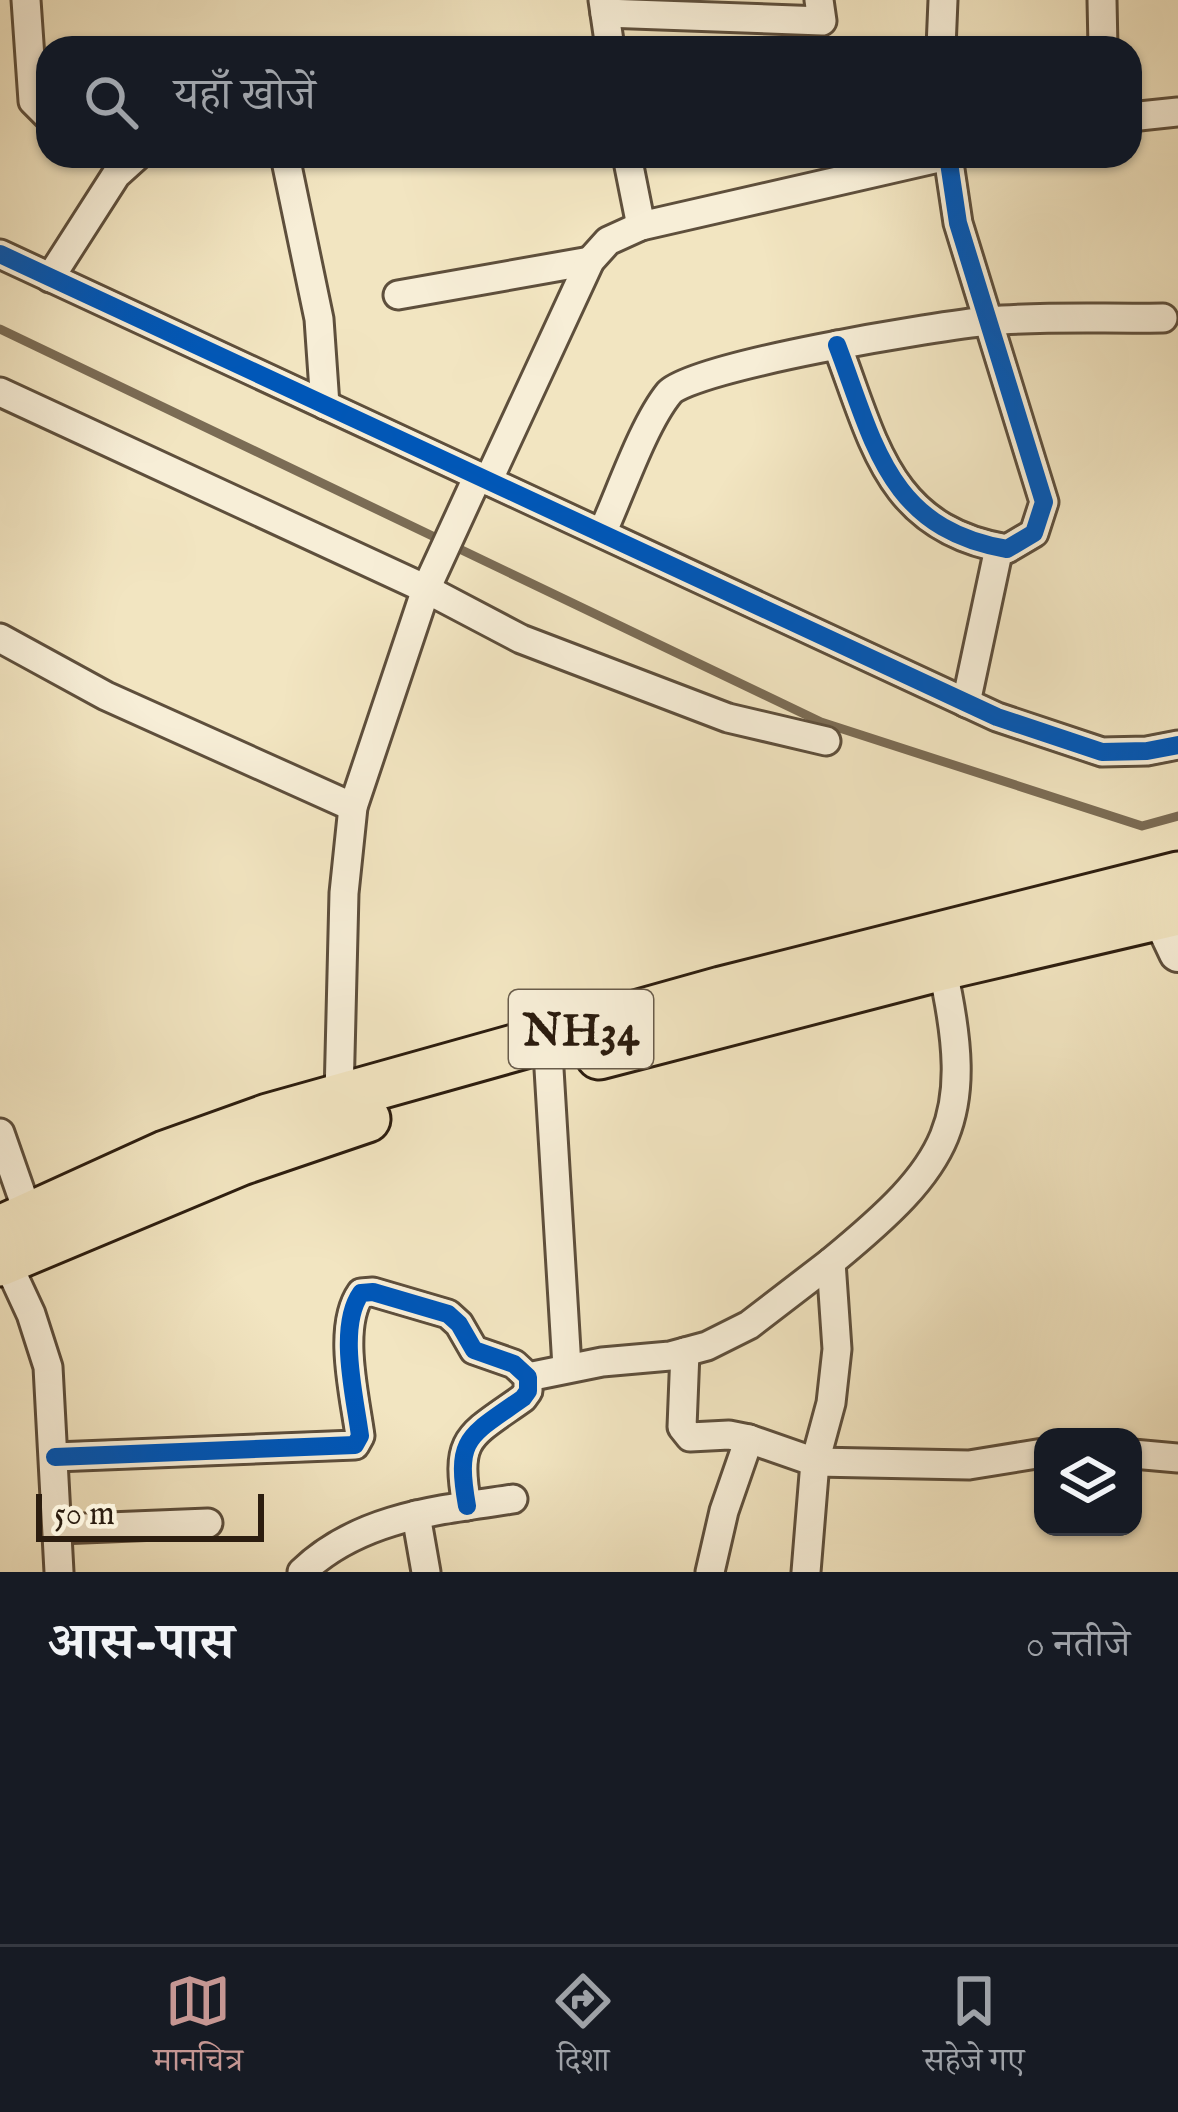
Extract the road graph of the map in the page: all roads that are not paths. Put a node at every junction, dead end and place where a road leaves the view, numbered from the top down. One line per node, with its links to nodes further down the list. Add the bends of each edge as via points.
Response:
1 (26, 0): 9 (street)
2 (819, 0): 5 (street, via 822,21)
3 (944, 0): 7 (street)
4 (1102, 0): 8 (street)
5 (604, 6): 6 (street)
6 (608, 36)
7 (942, 36)
8 (1102, 36)
9 (36, 104)
10 (1178, 112): 11 (street)
11 (1142, 116)
12 (124, 168): 20 (street)
13 (288, 168): 26 (street, via 319,319)
14 (629, 168): 17 (street)
15 (895, 168): 17 (street)
16 (949, 168): 23 (street)
17 (641, 226): 19 (street, via 608,241)
18 (0, 254): 20 (street)
19 (590, 261): 21 (street); 27 (street)
20 (50, 278): 26 (street)
21 (398, 295)
22 (1163, 318): 23 (street)
23 (988, 321): 24 (street); 29 (street, via 1044,502 1034,533)
24 (837, 345): 28 (street, via 694,377 671,390); 29 (street, via 896,488 916,510)
25 (0, 392): 30 (street)
26 (325, 405): 27 (street)
27 (480, 482): 28 (street); 30 (street)
28 (602, 533): 32 (street)
29 (999, 548): 32 (street)
30 (428, 584): 33 (street, via 521,639 728,718); 35 (street)
31 (0, 638): 35 (street, via 106,696)
32 (966, 703): 34 (street, via 1102,752)
33 (826, 741)
34 (1178, 745)
35 (353, 807): 39 (street, via 344,893)
36 (1168, 908): 37 (highway, NH34); 39 (highway, NH34, via 722,990)
37 (942, 967): 38 (highway, NH34); 42 (street, via 956,1069 942,1145 894,1209)
38 (549, 1070): 39 (highway, NH34); 44 (street)
39 (343, 1110): 41 (highway, NH34, via 241,1162)
40 (0, 1133): 41 (street)
41 (9, 1242): 49 (street, via 48,1367)
42 (831, 1262): 43 (street, via 749,1324); 51 (street, via 837,1349)
43 (686, 1352): 44 (street); 46 (street, via 682,1432)
44 (567, 1367): 45 (street)
45 (528, 1377): 49 (street, via 473,1349 448,1314 366,1292 354,1304 349,1356 355,1445); 53 (street, via 524,1398 464,1445)
46 (749, 1439): 51 (street); 60 (street)
47 (1034, 1454): 51 (street, via 969,1465)
48 (1142, 1455): 50 (street)
49 (55, 1457): 56 (street)
50 (1178, 1458)
51 (815, 1462): 61 (street)
52 (514, 1499): 53 (street)
53 (467, 1506): 54 (street)
54 (416, 1515): 58 (street, via 350,1537); 59 (street)
55 (208, 1522): 56 (street)
56 (59, 1529): 57 (street)
57 (59, 1572)
58 (302, 1572)
59 (425, 1572)
60 (710, 1572)
61 (806, 1572)

